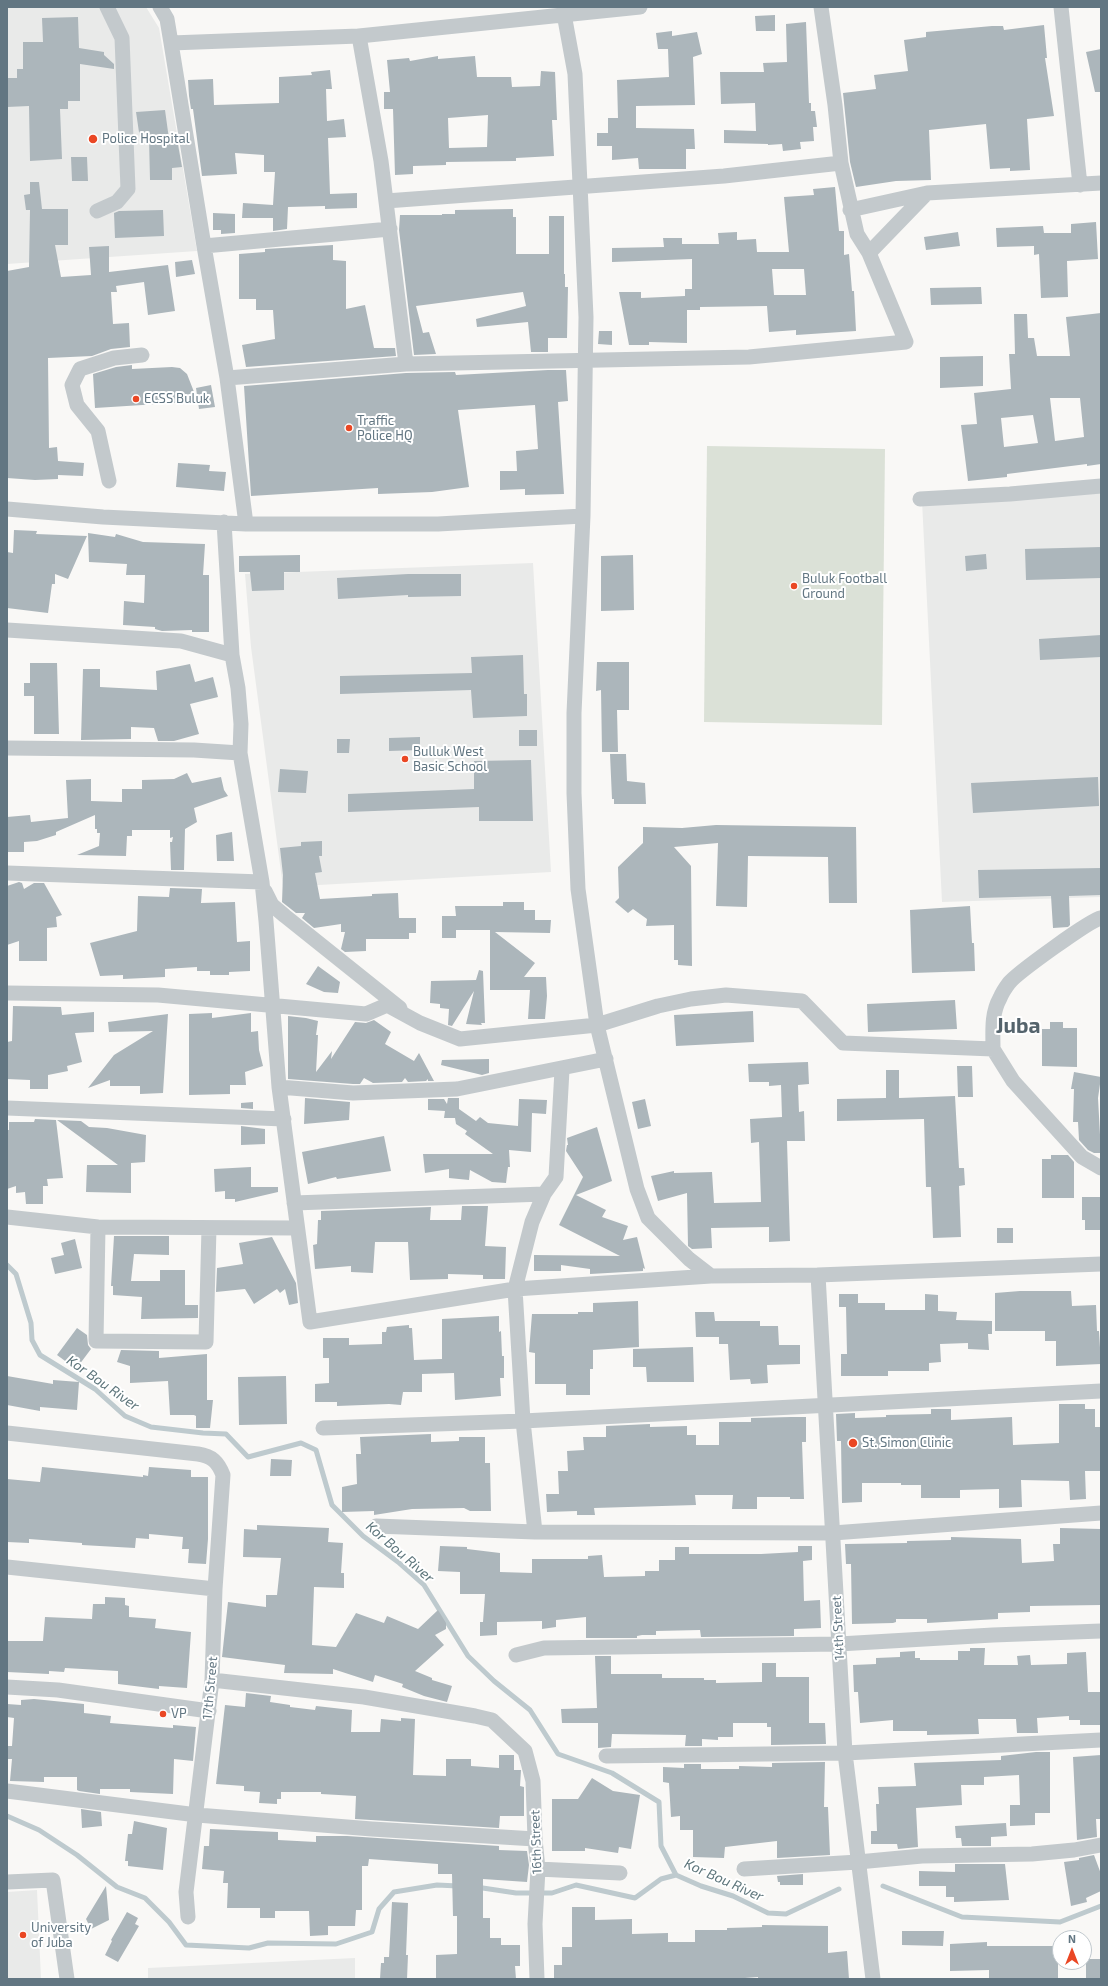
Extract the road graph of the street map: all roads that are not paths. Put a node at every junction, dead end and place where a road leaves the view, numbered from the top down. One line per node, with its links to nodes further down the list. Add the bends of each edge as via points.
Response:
1 (107, 7): 16 (street, via 122,38 128,189 117,202)
2 (160, 7): 8 (street, via 167,19)
3 (640, 7): 6 (street)
4 (821, 7): 9 (street, via 836,105)
5 (1061, 7): 11 (street)
6 (564, 14): 7 (street); 12 (street, via 575,74)
7 (359, 36): 8 (street); 14 (street, via 375,121)
8 (172, 43): 18 (street)
9 (841, 163): 12 (street, via 724,176); 15 (street)
10 (1101, 183): 11 (street)
11 (1080, 185): 13 (street)
12 (579, 186): 14 (street); 21 (street, via 586,310)
13 (927, 193): 15 (street); 19 (street)
14 (386, 201): 17 (street)
15 (850, 210): 19 (street, via 857,234)
16 (97, 211)
17 (390, 229): 18 (street); 22 (street)
18 (204, 246): 23 (street)
19 (869, 253): 21 (street, via 906,342 749,357)
20 (142, 355): 24 (street, via 114,358 80,369 72,385 77,405 98,431)
21 (586, 360): 22 (street); 28 (street)
22 (406, 364): 23 (street)
23 (227, 378): 30 (street)
24 (109, 481)
25 (1101, 486): 26 (street)
26 (920, 499)
27 (7, 509): 29 (street, via 103,517)
28 (583, 516): 30 (street, via 438,524); 41 (street, via 574,713 574,793 578,889)
29 (224, 522): 30 (street); 32 (street)
30 (246, 524)
31 (7, 630): 32 (street, via 181,641)
32 (232, 656): 34 (street, via 241,717)
33 (7, 748): 34 (street, via 194,750)
34 (240, 753): 36 (street)
35 (7, 873): 36 (street)
36 (262, 882): 39 (street); 40 (street, via 272,905)
37 (1101, 918): 42 (street, via 1077,931 1010,982 999,1000 993,1018)
38 (7, 993): 39 (street, via 158,995)
39 (272, 1005): 40 (street, via 366,1014 387,1005); 45 (street)
40 (420, 1023): 41 (street, via 460,1039)
41 (597, 1025): 42 (street, via 658,1006 726,995 802,1002 843,1043); 43 (street)
42 (993, 1049): 48 (street, via 1013,1081 1082,1158)
43 (606, 1059): 44 (street); 57 (street, via 637,1189 648,1218 689,1259)
44 (562, 1070): 45 (street, via 457,1089 353,1093); 49 (street, via 556,1177)
45 (279, 1087): 47 (street)
46 (7, 1108): 47 (street)
47 (284, 1119): 50 (street)
48 (1101, 1168)
49 (544, 1194): 50 (street); 58 (street, via 532,1222)
50 (294, 1203): 54 (street)
51 (7, 1217): 52 (street)
52 (98, 1227): 53 (street); 53 (street, via 96,1341 206,1342)
53 (209, 1228): 54 (street)
54 (296, 1228): 58 (street, via 310,1322)
55 (1101, 1264): 56 (street)
56 (818, 1275): 57 (street); 60 (street, 14th Street)
57 (712, 1276): 58 (street)
58 (515, 1288): 61 (street)
59 (1101, 1391): 60 (street)
60 (827, 1404): 61 (street); 67 (street, 14th Street)
61 (523, 1421): 62 (street); 66 (street)
62 (323, 1428)
63 (7, 1433): 69 (street, 17th Street, via 198,1454 214,1459 223,1475)
64 (1101, 1513): 67 (street)
65 (376, 1526): 66 (street)
66 (535, 1532): 67 (street)
67 (833, 1533): 71 (street, 14th Street)
68 (7, 1567): 69 (street)
69 (214, 1589): 73 (street, 17th Street)
70 (1101, 1631): 71 (street)
71 (839, 1644): 72 (street, via 544,1648); 77 (street, 14th Street)
72 (516, 1655)
73 (212, 1680): 75 (street, 17th Street); 81 (street, 16th Street, via 364,1697 492,1720 525,1751 534,1781)
74 (7, 1687): 75 (street, via 58,1690)
75 (209, 1711): 80 (street, 17th Street)
76 (1101, 1740): 77 (street)
77 (845, 1753): 78 (street); 83 (street, 14th Street)
78 (606, 1756)
79 (7, 1791): 80 (street)
80 (197, 1815): 81 (street); 88 (street, 17th Street, via 186,1892)
81 (535, 1839): 84 (street, 16th Street)
82 (1101, 1845): 83 (street, via 1032,1854 922,1856)
83 (858, 1862): 85 (street); 91 (street, 14th Street)
84 (538, 1869): 86 (street); 90 (street, 16th Street, via 535,1924)
85 (744, 1869)
86 (620, 1873)
87 (7, 1882): 89 (street, via 53,1880)
88 (188, 1917)
89 (67, 1979)
90 (537, 1979)
91 (873, 1979)

